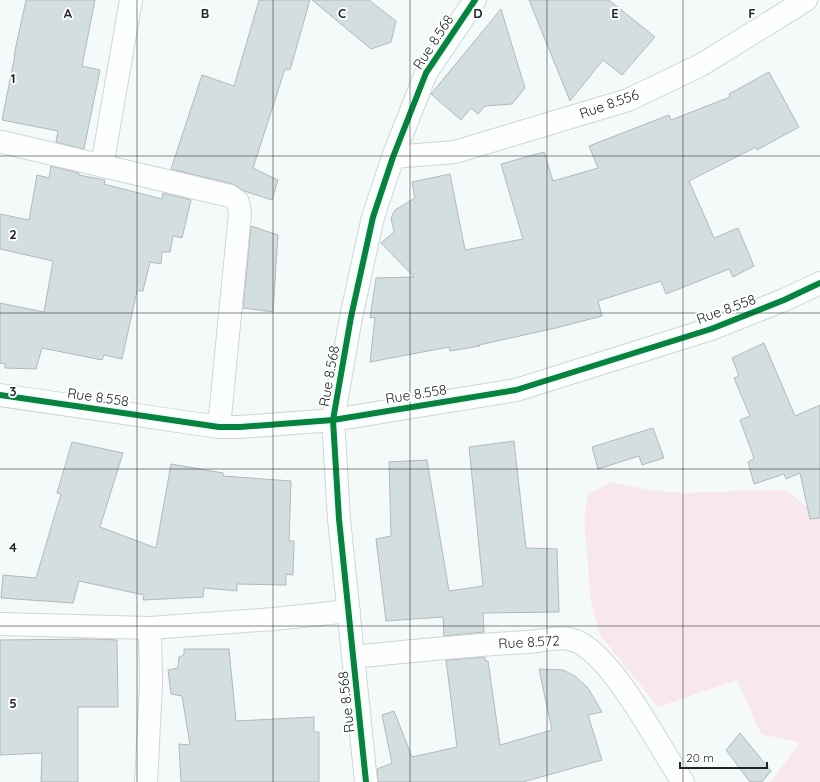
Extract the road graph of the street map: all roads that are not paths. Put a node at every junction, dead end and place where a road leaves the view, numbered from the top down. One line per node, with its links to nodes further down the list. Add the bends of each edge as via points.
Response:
1 (131, 0): 6 (street)
2 (475, 0): 5 (street, Rue 8.568, via 426,74)
3 (806, 0): 5 (street, Rue 8.556, via 701,65 628,100 454,152)
4 (2, 142): 6 (street)
5 (393, 157): 9 (street, Rue 8.568, via 373,217 351,317)
6 (102, 166): 10 (street, via 230,196 238,202 240,213)
7 (820, 283): 9 (street, Rue 8.558, via 711,329 516,390)
8 (0, 395): 10 (street, Rue 8.558)
9 (333, 420): 10 (street, Rue 8.558, via 240,427); 11 (street, Rue 8.568, via 339,519)
10 (219, 426)
11 (349, 611): 13 (street); 14 (street, Rue 8.568)
12 (0, 624): 13 (street)
13 (150, 628): 15 (street, via 152,685)
14 (353, 657): 16 (street, Rue 8.568); 17 (street, Rue 8.572, via 560,638 576,641 593,653 609,670 638,710)
15 (146, 782)
16 (366, 782)
17 (683, 782)

